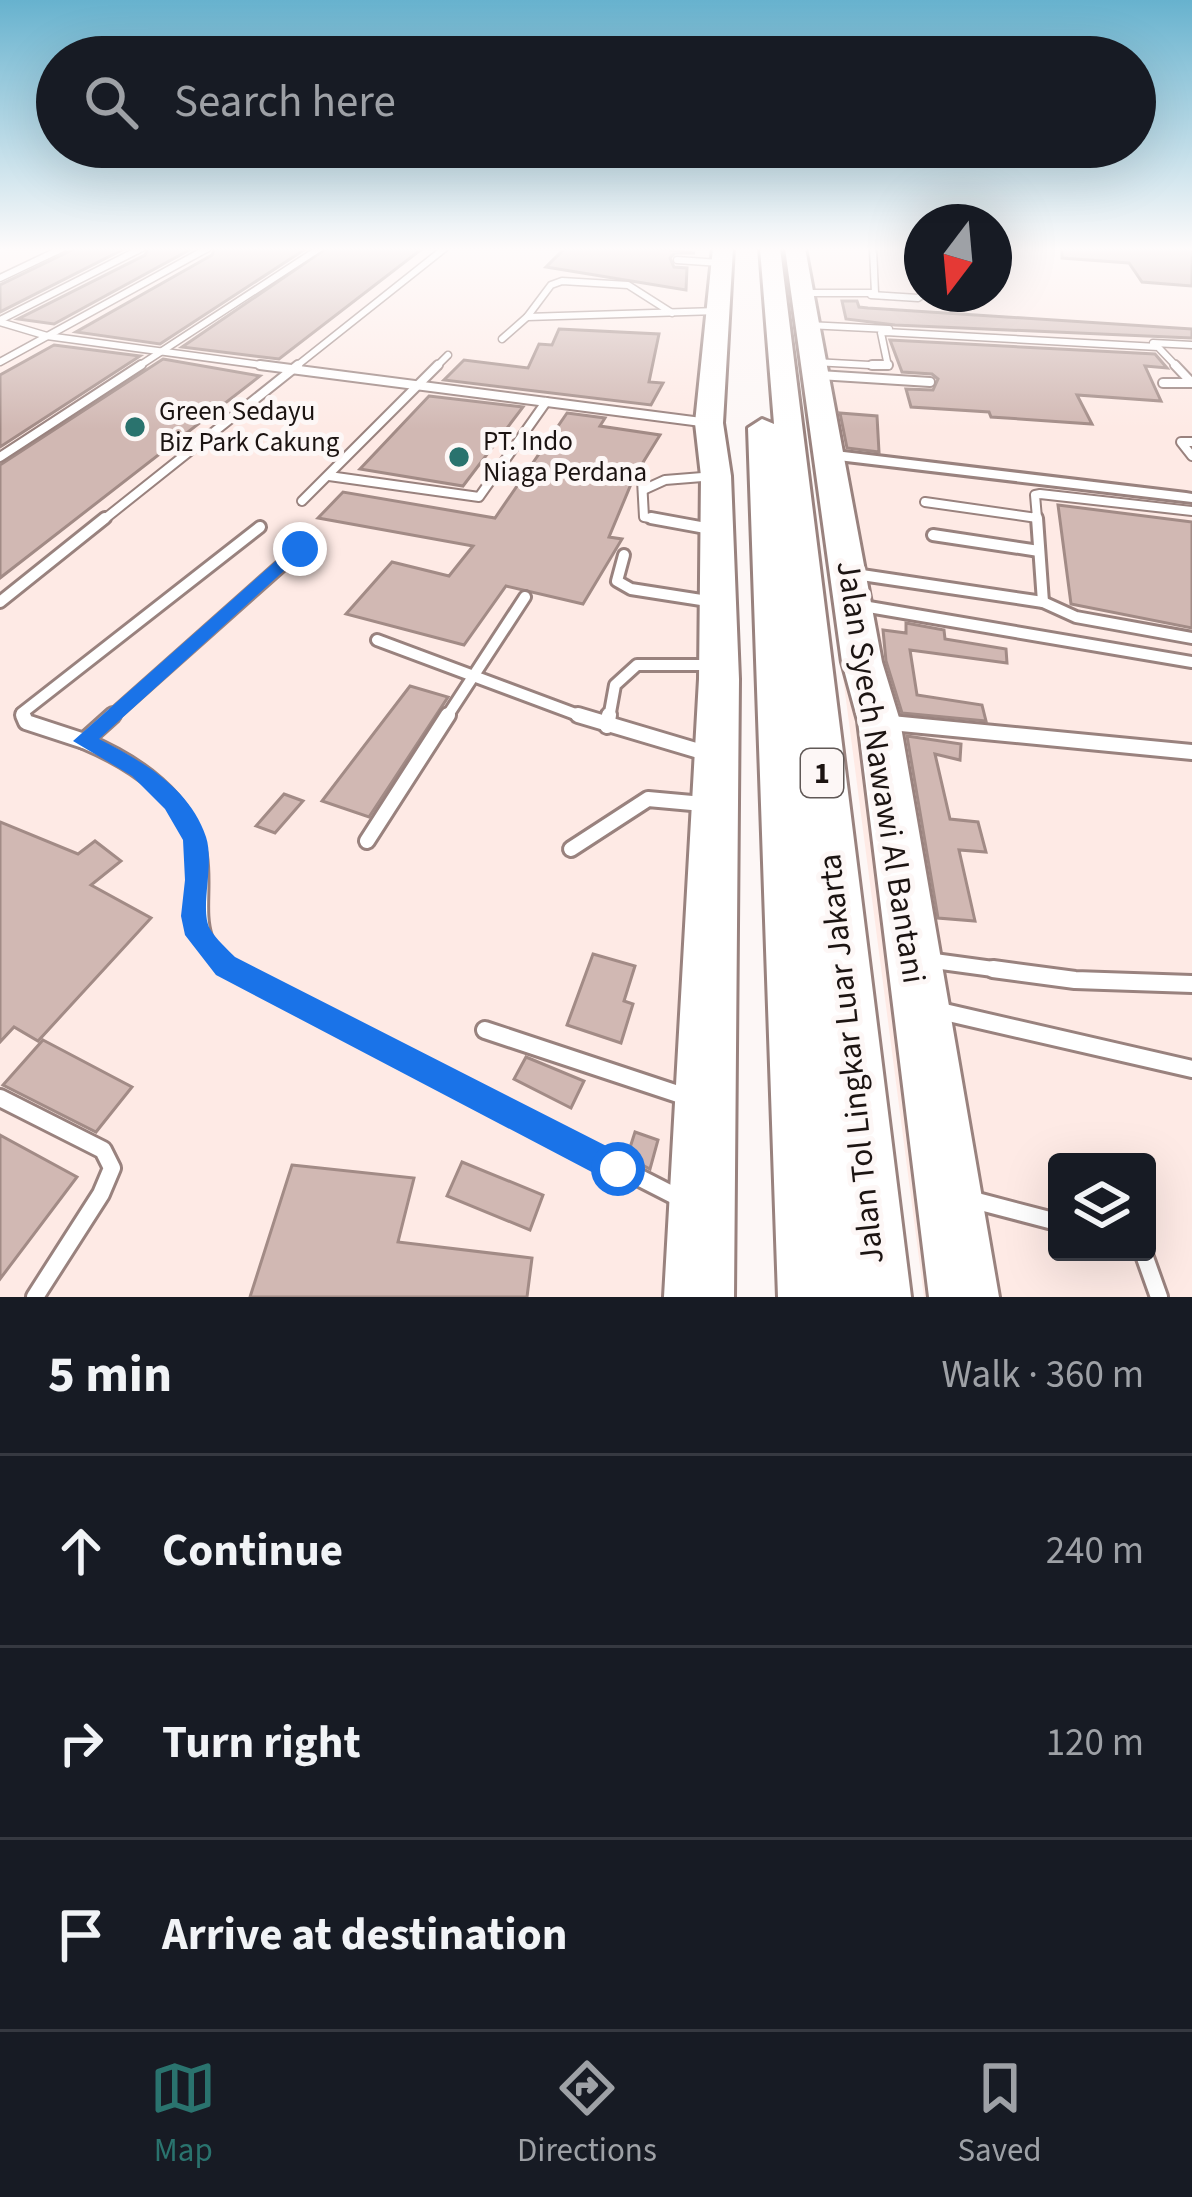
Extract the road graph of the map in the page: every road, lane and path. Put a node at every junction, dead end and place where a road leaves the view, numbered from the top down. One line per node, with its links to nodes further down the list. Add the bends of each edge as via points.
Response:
1 (96, 309): 16 (lane)
2 (226, 309): 20 (lane)
3 (368, 309): 23 (lane)
4 (533, 309): 13 (lane)
5 (665, 309): 12 (lane)
6 (737, 309): 76 (highway, Jalan Tol Lingkar Luar Jakarta / 1)
7 (776, 309): 77 (highway, Jalan Tol Lingkar Luar Jakarta / 1)
8 (804, 309): 18 (highway, Jalan Syech Nawawi Al Bantani)
9 (852, 309): 18 (lane)
10 (717, 311): 12 (lane); 28 (highway)
11 (864, 313): 15 (lane)
12 (675, 315): 13 (lane)
13 (526, 317): 17 (lane)
14 (0, 321): 16 (lane)
15 (871, 328): 18 (lane); 19 (lane)
16 (47, 335): 20 (lane); 22 (lane)
17 (502, 339)
18 (808, 339): 24 (lane); 25 (lane, via 888,366 884,332 1160,347 1192,384); 30 (highway, Jalan Syech Nawawi Al Bantani)
19 (1192, 345)
20 (158, 352): 23 (lane); 32 (lane)
21 (448, 355): 26 (lane)
22 (0, 362)
23 (294, 367): 26 (lane); 47 (lane)
24 (930, 382)
25 (1163, 382)
26 (416, 384): 27 (lane); 33 (lane)
27 (546, 402): 28 (lane); 33 (lane, via 479,497)
28 (709, 424): 34 (highway)
29 (1192, 442): 31 (lane, via 1181,442)
30 (827, 455): 37 (street); 45 (highway, Jalan Syech Nawawi Al Bantani)
31 (1192, 456)
32 (0, 457)
33 (329, 476): 35 (lane)
34 (716, 476): 40 (highway); 40 (lane, via 642,485 646,518)
35 (302, 501)
36 (925, 502): 38 (lane)
37 (1190, 502): 38 (lane, via 1040,494)
38 (1037, 518): 43 (lane)
39 (260, 527): 57 (lane, via 22,713 26,722)
40 (714, 529): 49 (highway)
41 (933, 535): 43 (lane)
42 (300, 549): 57 (lane)
43 (1039, 551): 48 (lane)
44 (624, 555): 49 (lane, via 616,581 631,589)
45 (866, 596): 48 (lane, via 892,580); 52 (lane); 55 (highway, Jalan Syech Nawawi Al Bantani, via 862,662)
46 (524, 597): 54 (lane)
47 (0, 602)
48 (1043, 602): 50 (lane, via 1076,617)
49 (717, 603): 53 (highway)
50 (1192, 638)
51 (377, 640): 54 (lane)
52 (1192, 662)
53 (718, 665): 56 (lane, via 637,665 615,685); 59 (highway)
54 (472, 677): 56 (lane); 61 (lane)
55 (879, 721): 58 (lane); 63 (highway, Jalan Syech Nawawi Al Bantani)
56 (607, 726): 59 (lane)
57 (83, 741): 71 (lane, via 140,770 173,802 195,838 199,935 225,966)
58 (1192, 752)
59 (716, 756): 60 (highway)
60 (715, 805): 62 (lane, via 648,799); 69 (highway)
61 (367, 841)
62 (572, 849)
63 (913, 958): 64 (lane, via 1075,980); 65 (highway, Jalan Syech Nawawi Al Bantani)
64 (1192, 984)
65 (920, 1006): 67 (lane); 70 (highway, Jalan Syech Nawawi Al Bantani)
66 (485, 1030): 69 (lane)
67 (1192, 1070)
68 (0, 1098): 74 (lane, via 103,1150 112,1168)
69 (705, 1101): 71 (highway)
70 (947, 1193): 72 (lane); 78 (highway, Jalan Syech Nawawi Al Bantani)
71 (702, 1210): 75 (highway)
72 (1048, 1220)
73 (1146, 1261): 79 (lane)
74 (35, 1297)
75 (699, 1297)
76 (813, 1297)
77 (876, 1297)
78 (964, 1297)
79 (1159, 1297)

